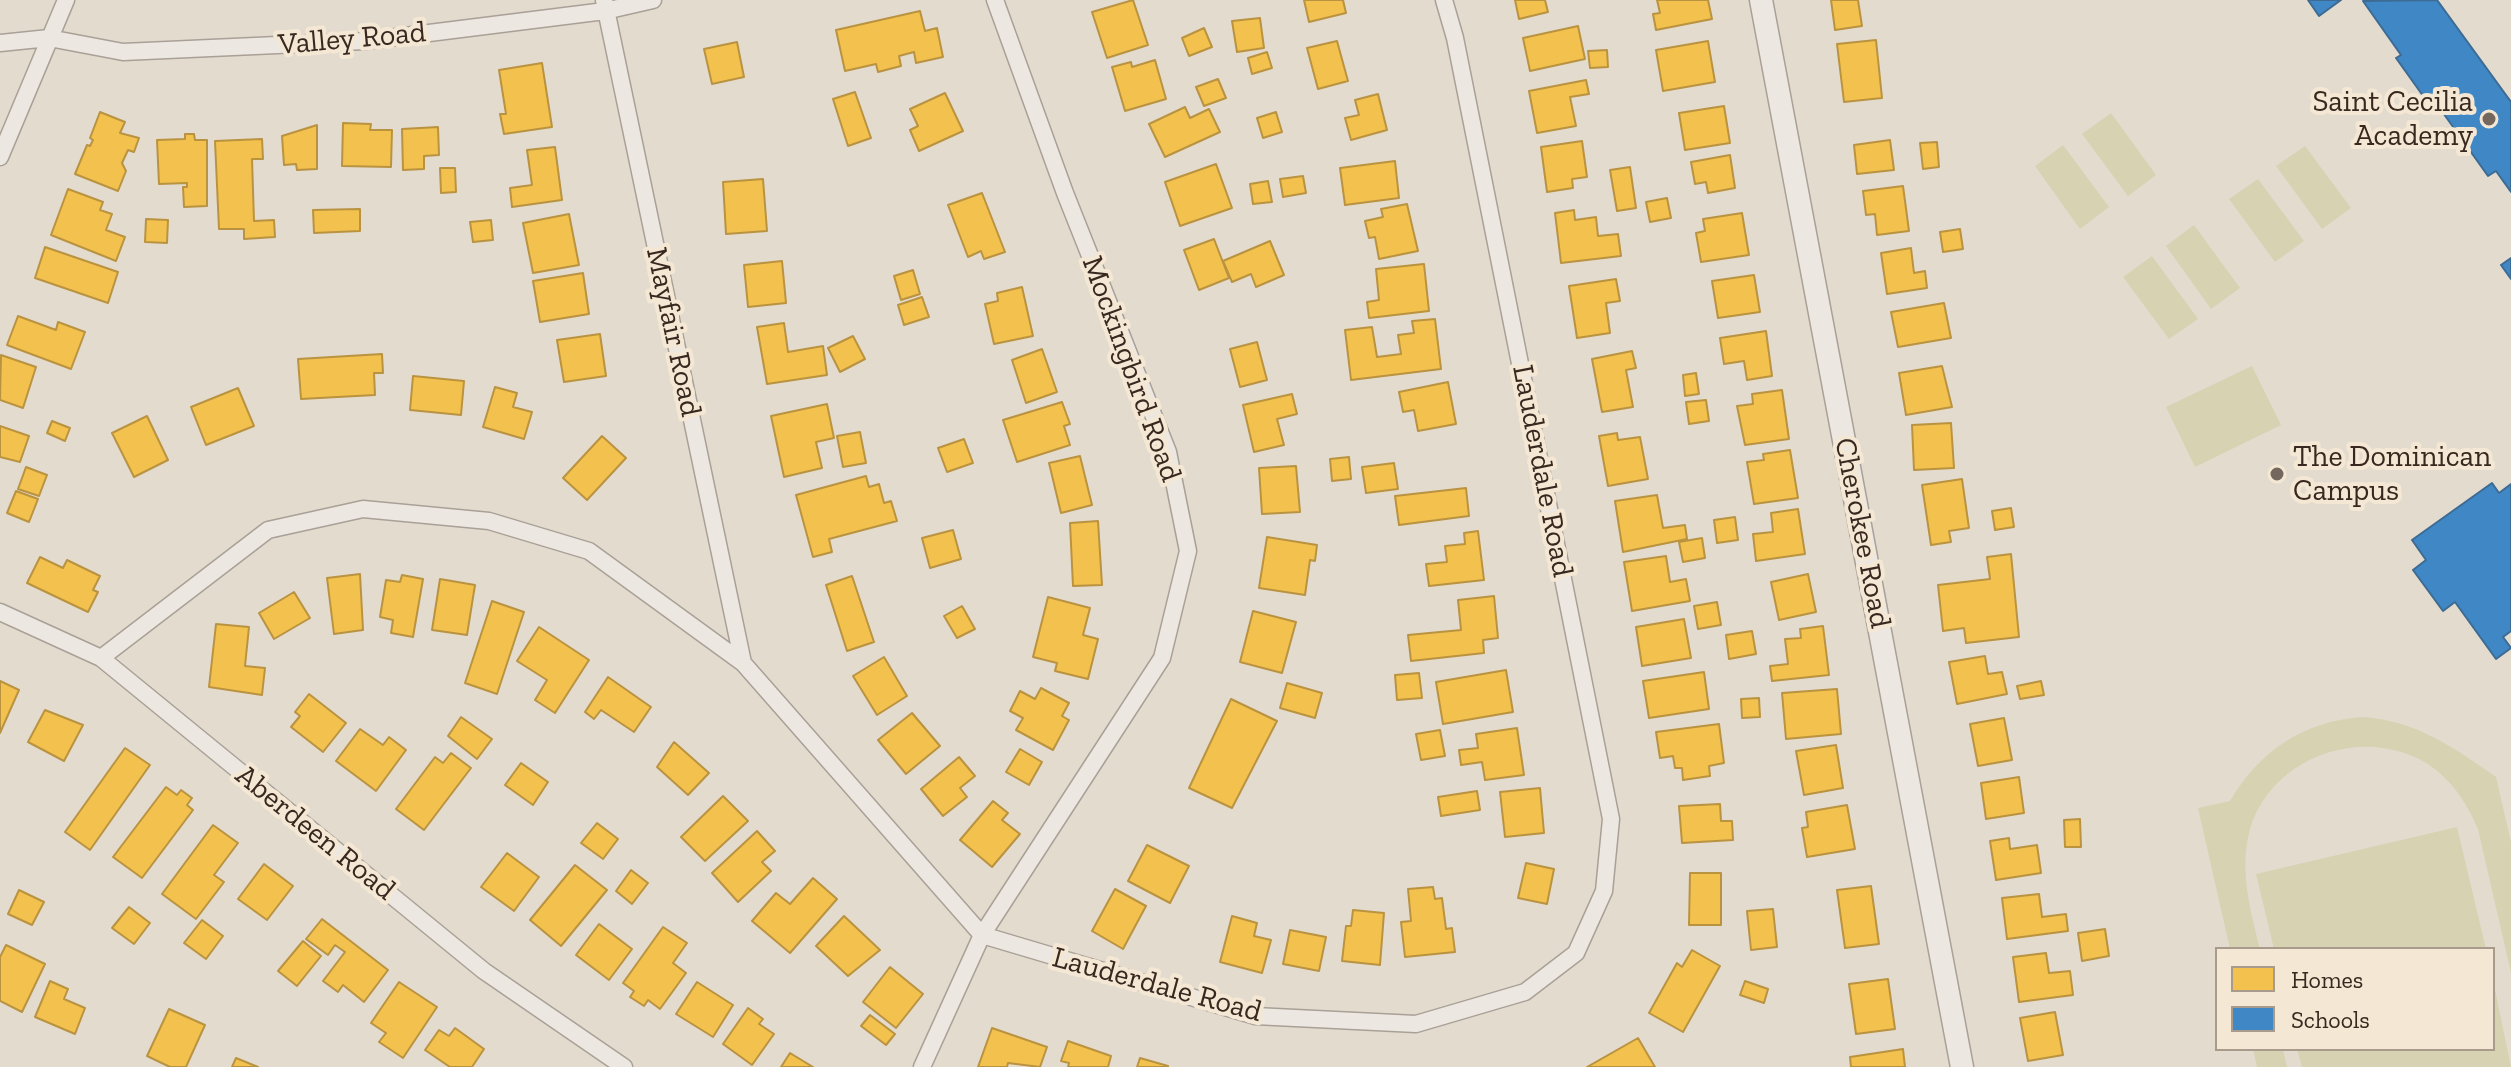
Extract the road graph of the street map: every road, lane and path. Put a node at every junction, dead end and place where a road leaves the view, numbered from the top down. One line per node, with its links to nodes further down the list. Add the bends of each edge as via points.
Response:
1 (66, 0): 7 (street)
2 (653, 0): 6 (street, Valley Road)
3 (995, 0): 13 (street, Mockingbird Road, via 1168,452 1188,551 1162,658)
4 (1444, 0): 13 (street, Lauderdale Road, via 1611,819 1604,891 1576,953 1525,992 1416,1024 1255,1016)
5 (1761, 0): 16 (street, Cherokee Road)
6 (605, 5): 7 (street, Valley Road, via 350,42 123,52); 12 (street, Mayfair Road)
7 (49, 38): 8 (street, Valley Road); 9 (street)
8 (0, 43)
9 (0, 157)
10 (0, 612): 11 (street, Aberdeen Road)
11 (101, 658): 12 (street, via 268,530 363,509 489,521 589,551); 14 (street, Aberdeen Road, via 484,971)
12 (743, 663): 13 (street)
13 (982, 935): 15 (street, Mockingbird Road)
14 (624, 1067)
15 (922, 1067)
16 (1962, 1067)

